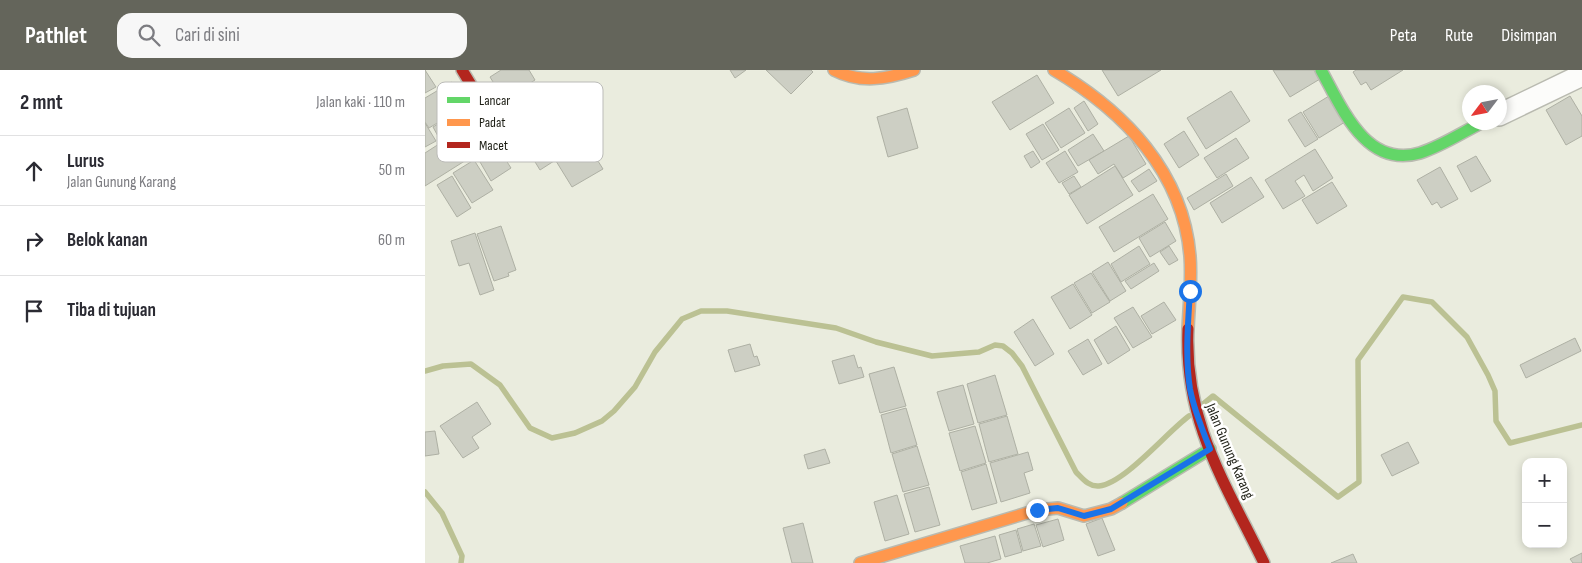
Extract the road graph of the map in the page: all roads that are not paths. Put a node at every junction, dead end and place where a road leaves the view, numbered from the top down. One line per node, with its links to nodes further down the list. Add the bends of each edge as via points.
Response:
1 (462, 70): 7 (street)
2 (834, 70): 3 (street, via 861,79 886,80)
3 (915, 70)
4 (1054, 70): 10 (street, Jalan Gunung Karang, via 1105,102 1130,127 1153,155 1178,204 1187,230 1190,257 1190,388)
5 (1321, 70): 9 (street, via 1358,134 1383,154 1401,157 1420,153)
6 (1582, 75): 8 (street)
7 (469, 82)
8 (1507, 110)
9 (1467, 130)
10 (1210, 449): 11 (street, via 1111,509 1084,516 1058,508 1037,510); 12 (street, Jalan Gunung Karang)
11 (860, 563)
12 (1264, 563)

